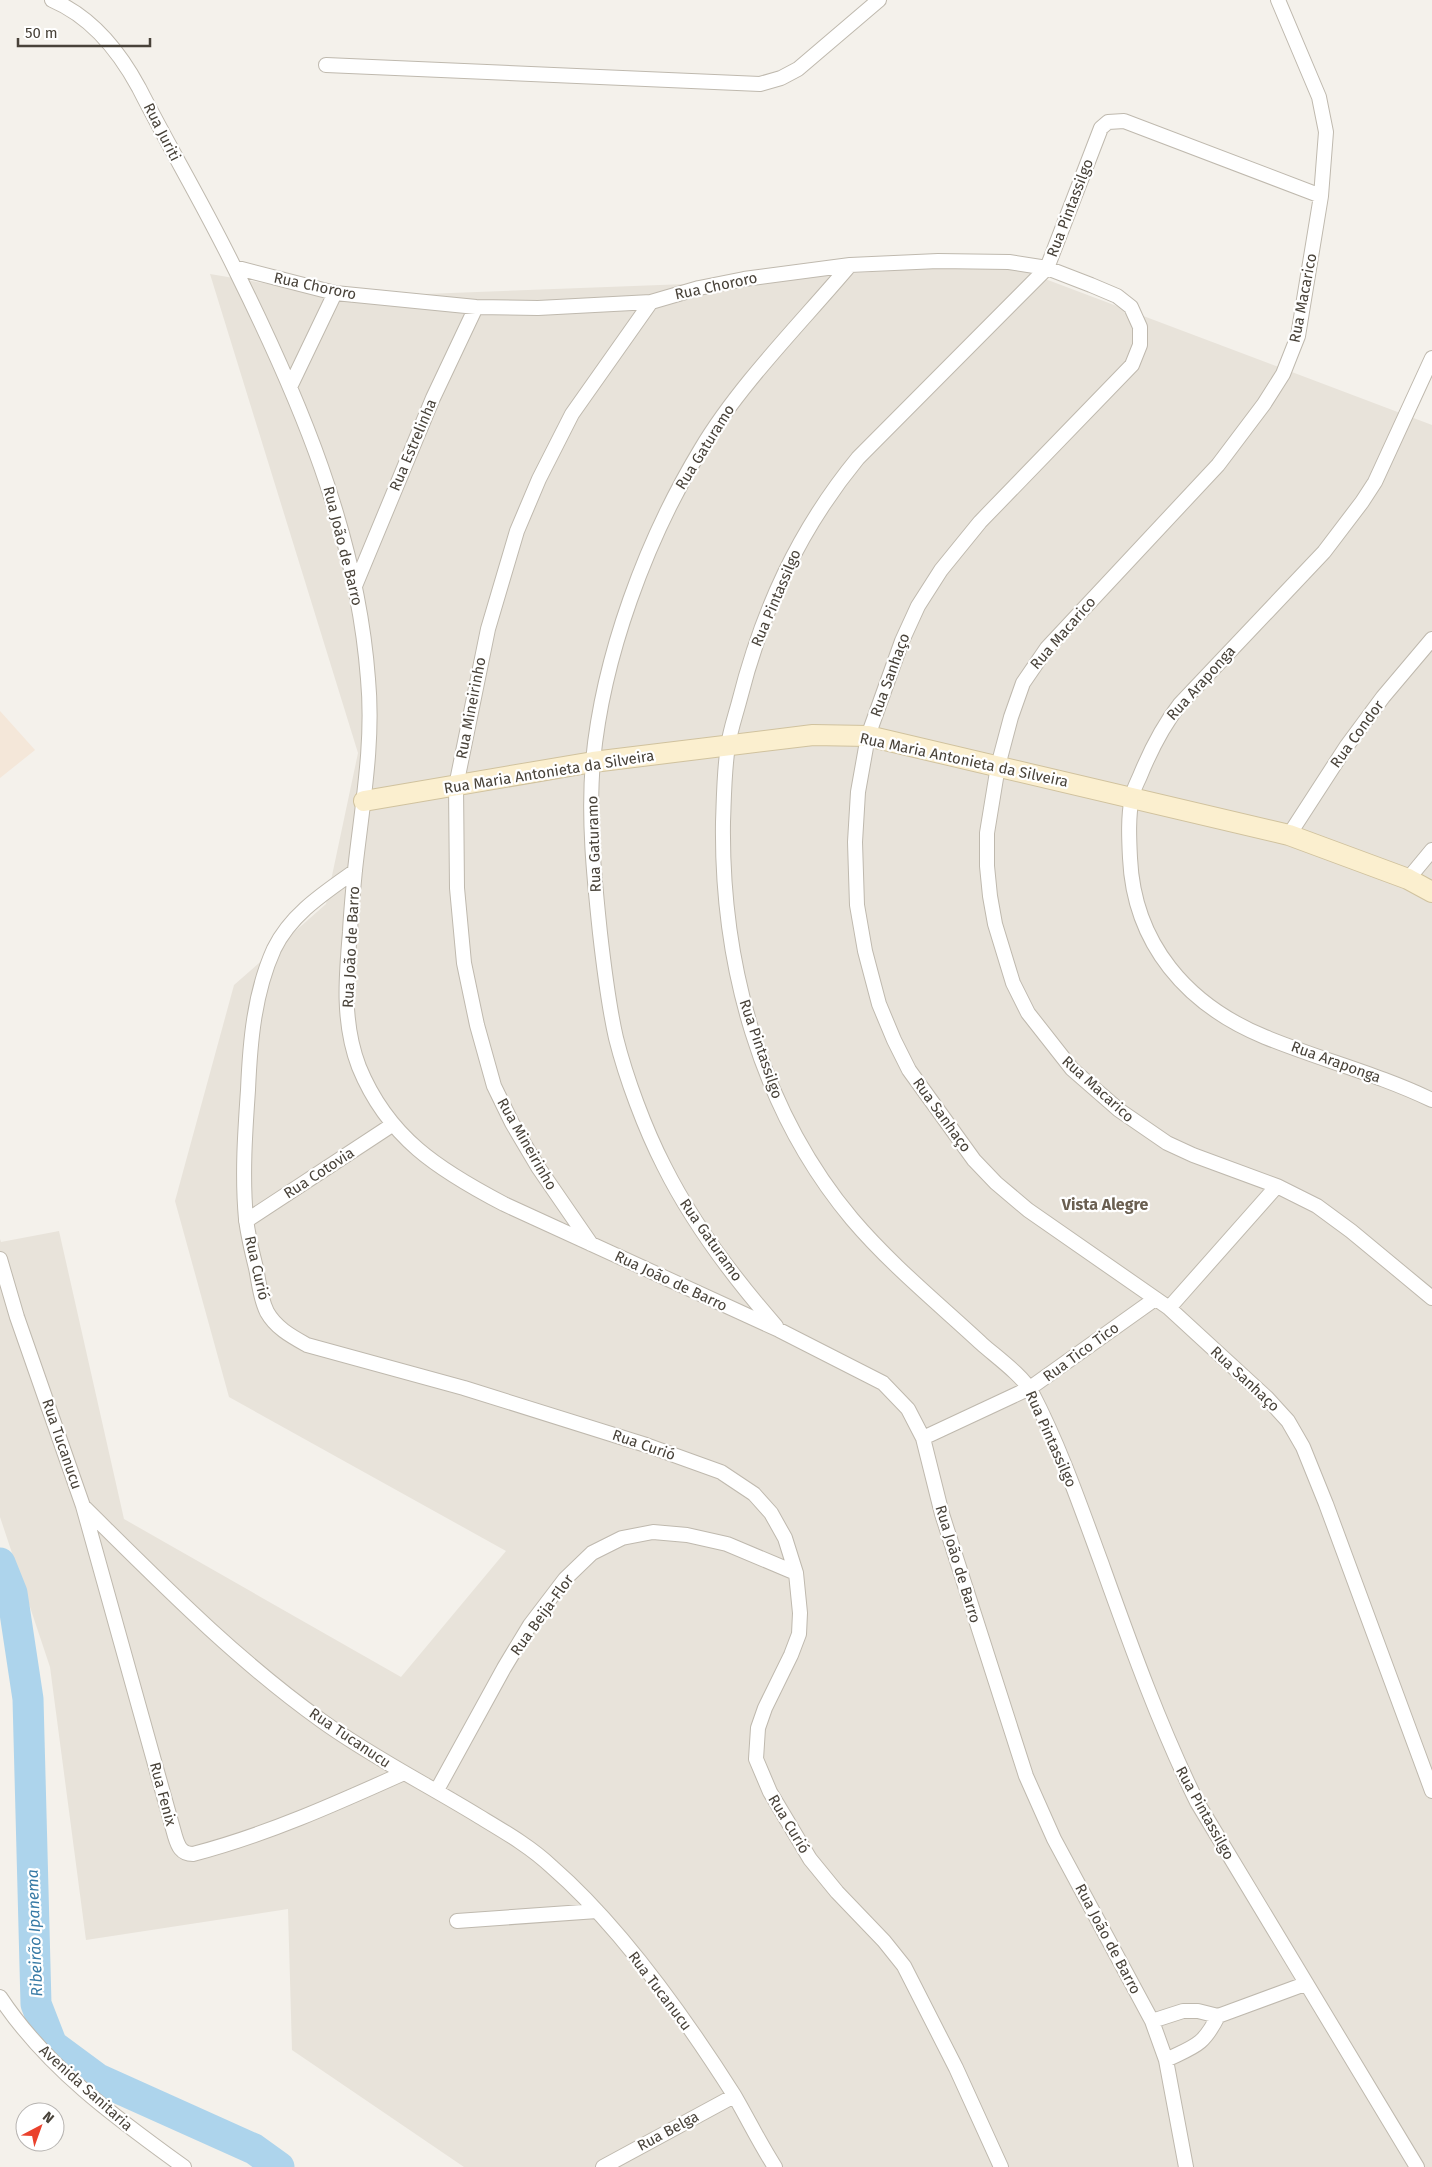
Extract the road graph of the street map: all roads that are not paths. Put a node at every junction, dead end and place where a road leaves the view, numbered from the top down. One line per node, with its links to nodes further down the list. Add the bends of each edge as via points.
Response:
1 (52, 0): 7 (street, Rua Juriti, via 94,27 126,64)
2 (879, 0): 4 (street, via 798,68 781,78 760,84)
3 (1278, 0): 5 (street, Rua Macarico, via 1319,97 1323,114 1326,132)
4 (326, 65)
5 (1321, 196): 8 (street, Rua Pintassilgo, via 1124,121 1108,122 1097,138); 20 (street, Rua Macarico, via 1298,336 1283,374 1218,465 1034,664 1023,683)
6 (850, 265): 8 (street, Rua Chororo, via 980,260); 10 (street, Rua Chororo, via 744,279); 19 (street, Rua Gaturamo, via 728,409 681,484 644,565 613,655 603,693)
7 (234, 267): 9 (street, Rua Chororo); 14 (street, Rua João de Barro)
8 (1046, 268): 13 (street, Rua Chororo, via 1117,296 1131,308 1140,327 1140,345); 18 (street, Rua Pintassilgo, via 895,419 835,486 796,549 762,623)
9 (335, 293): 11 (street, Rua Chororo); 14 (street)
10 (651, 302): 11 (street, Rua Chororo, via 538,308); 21 (street, Rua Mineirinho, via 572,414 517,531 488,629)
11 (476, 307): 15 (street, Rua Estrelinha, via 433,398)
12 (1432, 358): 22 (street, Rua Araponga, via 1379,474 1362,502 1324,552 1162,727)
13 (1132, 365): 17 (street, Rua Sanhaço, via 980,522 941,570 918,606 902,640)
14 (290, 387): 15 (street, Rua João de Barro, via 323,471)
15 (355, 586): 23 (street, Rua João de Barro, via 370,698)
16 (1432, 639): 24 (street, Rua Condor, via 1346,747)
17 (868, 736): 18 (street, Rua Maria Antonieta da Silveira, via 813,735); 20 (street, Rua Maria Antonieta da Silveira); 36 (street, Rua Sanhaço, via 858,792 855,842 857,904 877,995 909,1070 955,1136 996,1183 1028,1210)
18 (728, 747): 19 (street, Rua Maria Antonieta da Silveira); 39 (street, Rua Pintassilgo, via 723,857 727,916 736,972 751,1028 774,1090 804,1151 853,1220 910,1278)
19 (593, 762): 21 (street, Rua Maria Antonieta da Silveira); 38 (street, Rua Gaturamo, via 591,849 595,890 608,997 623,1059 651,1136 678,1192 719,1255)
20 (998, 766): 22 (street, Rua Maria Antonieta da Silveira); 31 (street, Rua Macarico, via 987,833 990,896 1004,958 1028,1013 1072,1069 1146,1129 1193,1155)
21 (456, 786): 23 (street, Rua Maria Antonieta da Silveira); 33 (street, Rua Mineirinho, via 457,888 464,963 494,1086 538,1167)
22 (1132, 797): 24 (street, Rua Maria Antonieta da Silveira); 29 (street, Rua Araponga, via 1129,834 1135,900 1148,936 1169,968 1195,996 1265,1037)
23 (364, 801): 26 (street, Rua João de Barro)
24 (1289, 835): 27 (street, Rua Maria Antonieta da Silveira)
25 (1432, 850): 27 (street)
26 (355, 871): 30 (street, Rua João de Barro, via 347,968 348,1023 359,1066); 32 (street, Rua Curió, via 298,915 275,948 264,974 256,1007 249,1065 244,1143)
27 (1408, 879): 28 (street, Rua Maria Antonieta da Silveira)
28 (1432, 892)
29 (1432, 1100)
30 (392, 1125): 32 (street, Rua Cotovia); 33 (street, Rua João de Barro, via 414,1148 460,1181)
31 (1277, 1186): 35 (street, Rua Macarico, via 1335,1218); 37 (street)
32 (246, 1221): 42 (street, Rua Curió, via 267,1311 275,1324 288,1334 307,1345 464,1388 721,1472 754,1494 771,1513 785,1538)
33 (592, 1244): 38 (street, Rua João de Barro)
34 (0, 1259): 41 (street, Rua Tucanucu)
35 (1432, 1298)
36 (1155, 1299): 37 (street, Rua Sanhaço); 39 (street, Rua Tico Tico)
37 (1169, 1308): 45 (street, Rua Sanhaço, via 1267,1398 1288,1421 1304,1447)
38 (779, 1330): 40 (street, Rua João de Barro, via 883,1383 908,1409)
39 (1030, 1388): 40 (street, Rua Tico Tico); 48 (street, Rua Pintassilgo, via 1072,1483 1177,1761 1220,1843)
40 (922, 1438): 51 (street, Rua João de Barro, via 942,1514 1026,1776 1054,1839)
41 (83, 1506): 43 (street, Rua Tucanucu, via 170,1591 278,1686 320,1720); 43 (street, Rua Fenix, via 175,1836 184,1852 193,1854 255,1835)
42 (796, 1573): 44 (street, Rua Beija-Flor, via 727,1544 679,1534 653,1532 622,1538 592,1554 565,1579 530,1625); 57 (street, Rua Curió, via 799,1634 764,1708 758,1728 756,1759 770,1792 810,1859 904,1966)
43 (404, 1773): 44 (street, Rua Tucanucu)
44 (437, 1790): 46 (street, Rua Tucanucu, via 515,1838 552,1866)
45 (1432, 1791)
46 (598, 1911): 47 (street); 53 (street, Rua Tucanucu, via 661,1990)
47 (457, 1922)
48 (1305, 1984): 50 (street); 59 (street, Rua Pintassilgo)
49 (0, 1997): 54 (street, Avenida Sanitaria, via 16,2022 50,2059 101,2105)
50 (1218, 2016): 51 (street, via 1183,2011); 52 (street, via 1209,2035 1198,2045)
51 (1152, 2020): 52 (street, Rua João de Barro)
52 (1166, 2060): 58 (street, Rua João de Barro)
53 (734, 2096): 55 (street, Rua Belga); 56 (street, Rua Tucanucu)
54 (184, 2167)
55 (603, 2167)
56 (775, 2167)
57 (1002, 2167)
58 (1186, 2167)
59 (1417, 2167)

